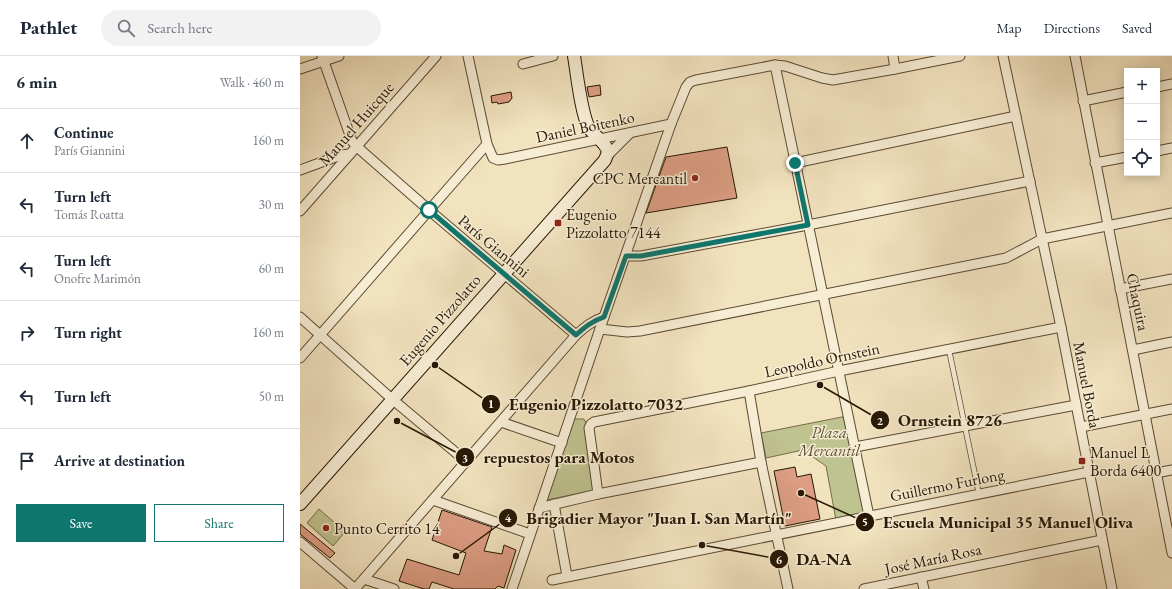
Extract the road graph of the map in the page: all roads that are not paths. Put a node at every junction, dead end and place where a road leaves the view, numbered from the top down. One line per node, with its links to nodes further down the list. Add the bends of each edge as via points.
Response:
1 (339, 56): 10 (street)
2 (436, 56): 24 (street, Manuel Huicque)
3 (468, 56): 23 (street)
4 (554, 56): 11 (street)
5 (574, 56): 22 (main road, via 584,116)
6 (893, 56): 14 (street)
7 (960, 56): 14 (street)
8 (1003, 56): 19 (street)
9 (1075, 56): 18 (street, Chaquira)
10 (323, 58): 13 (street); 24 (street)
11 (523, 64)
12 (774, 65): 14 (street, via 833,80); 20 (street, via 690,82); 30 (street)
13 (300, 69)
14 (895, 69)
15 (1172, 84): 16 (street)
16 (1160, 86)
17 (1124, 93): 18 (street)
18 (1083, 101): 31 (street, Chaquira)
19 (1016, 116): 30 (street); 33 (street)
20 (671, 124): 21 (street, Daniel Boitenko); 40 (street)
21 (630, 133): 22 (street, Daniel Boitenko); 29 (street)
22 (598, 140): 23 (street, Daniel Boitenko, via 498,160 494,158); 29 (main road, via 607,147 608,152)
23 (487, 144): 34 (street)
24 (356, 146): 27 (street, Manuel Huicque); 34 (street, París Giannini)
25 (1172, 148): 26 (street)
26 (1160, 150)
27 (350, 154): 32 (street); 35 (street, Manuel Huicque)
28 (1124, 158): 31 (street)
29 (604, 160): 41 (main road, Eugenio Pizzolatto)
30 (795, 163): 37 (street)
31 (1095, 163): 38 (street, Chaquira)
32 (300, 170)
33 (1030, 181): 37 (street); 39 (street)
34 (429, 210): 41 (street, París Giannini); 49 (street)
35 (300, 211)
36 (1172, 213): 38 (street)
37 (808, 225): 40 (street, via 641,256); 44 (street)
38 (1108, 226): 39 (street); 43 (street, Chaquira)
39 (1042, 239): 44 (street, via 1006,258); 47 (street, Manuel Borda)
40 (626, 256): 46 (street)
41 (503, 273): 50 (street, París Giannini); 57 (main road, Eugenio Pizzolatto)
42 (1172, 279): 43 (street)
43 (1120, 289): 53 (street, Chaquira)
44 (823, 295): 48 (street, via 640,331); 55 (street)
45 (300, 317): 49 (street)
46 (604, 317): 48 (street); 50 (street, via 597,319)
47 (1061, 327): 52 (street, Leopoldo Ornstein); 58 (street, Manuel Borda)
48 (600, 329): 64 (street)
49 (321, 335): 54 (street); 57 (street)
50 (576, 335): 61 (street)
51 (1172, 342): 53 (street)
52 (949, 350): 55 (street, Leopoldo Ornstein); 62 (lane)
53 (1133, 350): 60 (street, Chaquira)
54 (300, 358)
55 (839, 371): 56 (street, Leopoldo Ornstein); 65 (street)
56 (749, 391): 67 (street); 71 (street, Leopoldo Ornstein, via 591,424 589,428)
57 (392, 398): 66 (street); 74 (main road, Eugenio Pizzolatto)
58 (1076, 406): 62 (street); 63 (street, Manuel Borda)
59 (1172, 409): 60 (street)
60 (1145, 414): 63 (street); 70 (street, Chaquira)
61 (502, 422): 64 (street); 66 (street)
62 (965, 426): 65 (street); 72 (lane)
63 (1081, 427): 69 (street, Manuel Borda)
64 (562, 443): 76 (street)
65 (855, 447): 77 (street)
66 (467, 462): 73 (street)
67 (761, 462): 71 (street); 79 (street)
68 (1172, 470): 70 (street)
69 (1089, 472): 72 (street, Guillermo Furlong); 81 (street, Manuel Borda)
70 (1156, 473): 80 (street, Chaquira)
71 (598, 494): 75 (street)
72 (979, 494): 77 (street, Guillermo Furlong)
73 (433, 500): 78 (street); 86 (street)
74 (300, 504)
75 (554, 504): 76 (street); 84 (street)
76 (539, 508): 78 (street)
77 (869, 516): 79 (street, Guillermo Furlong)
78 (530, 534): 89 (street)
79 (778, 535): 84 (street, Guillermo Furlong); 90 (street)
80 (1170, 536): 83 (street, Chaquira)
81 (1102, 540): 85 (street, José María Rosa); 93 (street, Manuel Borda)
82 (300, 542): 86 (street, via 355,589)
83 (1172, 553)
84 (567, 576): 87 (street, Guillermo Furlong)
85 (921, 577): 91 (street, José María Rosa); 92 (street)
86 (364, 579): 88 (street)
87 (552, 580)
88 (394, 589)
89 (512, 589)
90 (788, 589)
91 (864, 589)
92 (924, 589)
93 (1112, 589)

